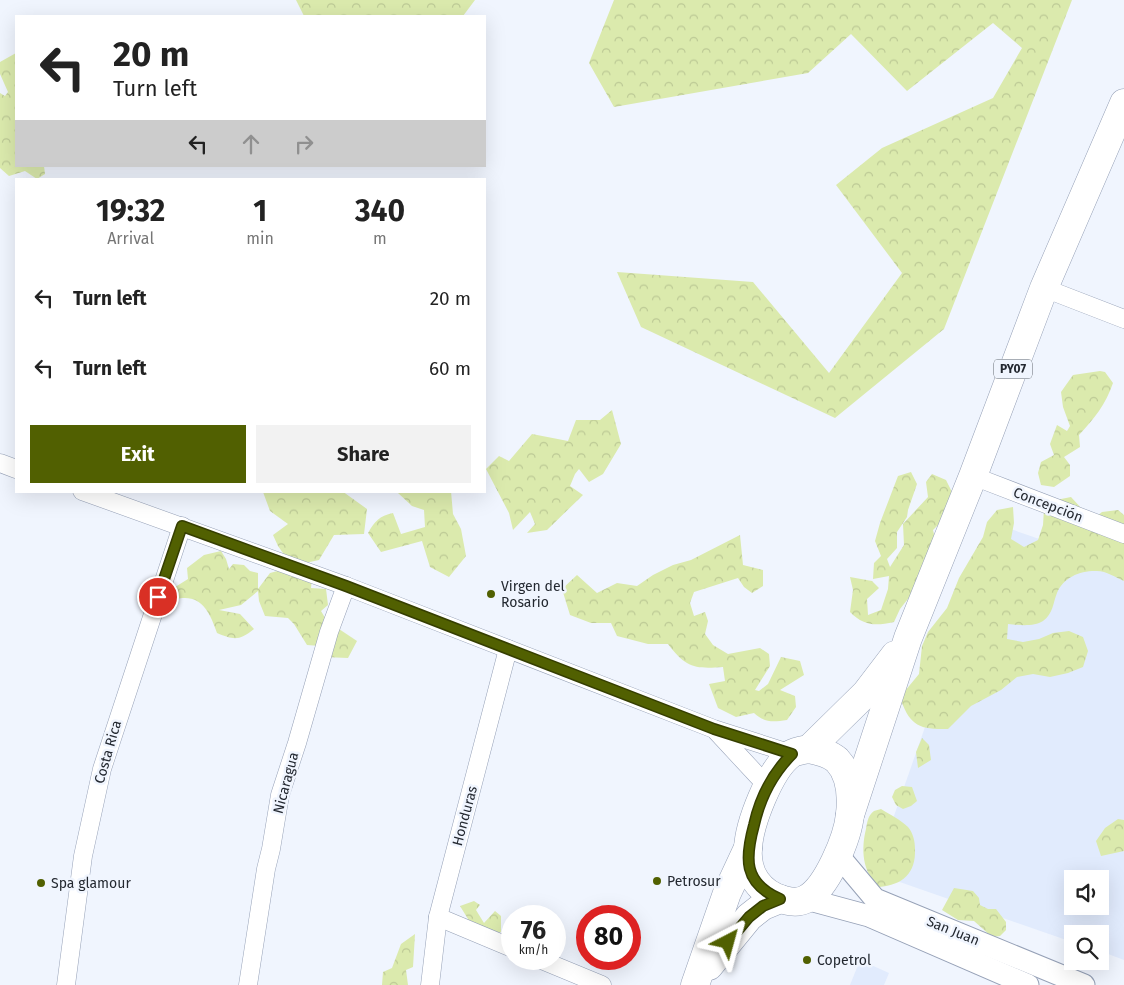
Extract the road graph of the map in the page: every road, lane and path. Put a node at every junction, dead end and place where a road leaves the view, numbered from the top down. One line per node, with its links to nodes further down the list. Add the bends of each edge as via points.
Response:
1 (1124, 103): 2 (highway, PY07)
2 (1044, 288): 3 (street); 6 (highway, PY07)
3 (1124, 319)
4 (0, 463): 5 (street)
5 (15, 469)
6 (973, 476): 9 (street, Concepción); 11 (highway, PY07)
7 (88, 493): 8 (street)
8 (182, 526): 10 (street); 24 (street, Costa Rica, via 102,769 83,856)
9 (1124, 534)
10 (346, 586): 12 (street); 25 (street, Nicaragua, via 280,795)
11 (908, 638): 14 (highway, PY07, via 866,693); 16 (highway, PY07)
12 (508, 649): 13 (street); 20 (street, Honduras)
13 (714, 729): 14 (street); 15 (street)
14 (800, 752): 15 (highway, PY07, via 780,766); 16 (highway, PY07, via 825,752 842,766 847,776)
15 (768, 787): 17 (highway, PY07, via 759,804)
16 (850, 815): 18 (highway, PY07)
17 (748, 848): 19 (highway, PY07, via 748,861 754,878 769,894); 23 (highway, PY07, via 727,894)
18 (838, 856): 19 (highway, PY07, via 818,888); 29 (street, San Juan, via 875,899)
19 (793, 899): 23 (highway, PY07, via 763,906 749,917); 28 (street, San Juan, via 869,916)
20 (438, 917): 21 (street); 26 (street, Honduras)
21 (501, 943)
22 (566, 970): 27 (street)
23 (696, 983)
24 (66, 985)
25 (248, 985)
26 (430, 985)
27 (602, 985)
28 (1028, 985)
29 (1084, 985)

